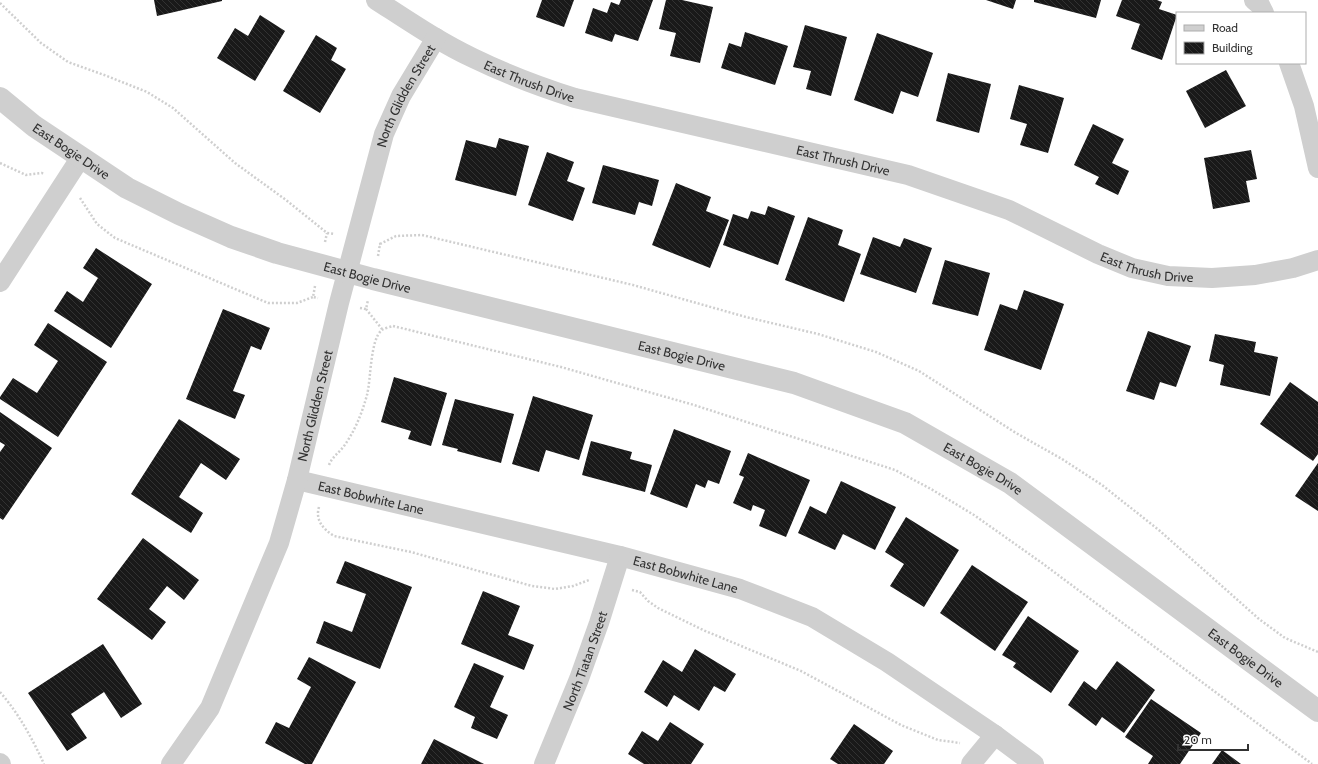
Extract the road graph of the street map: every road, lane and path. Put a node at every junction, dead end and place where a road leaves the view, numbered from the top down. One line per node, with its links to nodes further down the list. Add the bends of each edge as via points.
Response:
1 (376, 0): 5 (street, East Thrush Drive)
2 (1254, 0): 4 (street)
3 (0, 3): 13 (path, via 41,43 68,62 147,92 173,108 235,163)
4 (1264, 12)
5 (436, 38): 14 (street, East Thrush Drive, via 472,58 538,86 575,98 908,175 1009,210 1132,268 1168,276 1212,278 1255,275); 15 (street, North Glidden Street, via 401,96 384,134)
6 (1288, 64): 10 (street, via 1304,106)
7 (0, 98): 8 (street, East Bogie Drive, via 34,126)
8 (81, 157): 15 (street, East Bogie Drive, via 127,188 231,237 277,253); 16 (street)
9 (0, 163): 11 (path, via 26,175)
10 (1318, 168)
11 (42, 173)
12 (82, 199): 17 (path, via 97,224 122,242 268,303 296,303)
13 (327, 233)
14 (1318, 260)
15 (347, 272): 21 (street, North Glidden Street); 27 (street, East Bogie Drive, via 794,383 905,423 1010,483)
16 (0, 282)
17 (313, 297)
18 (366, 309): 19 (path)
19 (382, 329): 20 (path, via 377,335 362,412 344,447); 35 (path, via 393,326 568,370 694,405 895,470 974,515 1017,545)
20 (331, 460)
21 (298, 480): 23 (street, East Bobwhite Lane); 31 (street, North Glidden Street, via 279,543 210,708)
22 (317, 514): 24 (path, via 326,531 334,536 411,552 532,586 555,589)
23 (620, 556): 28 (street, East Bobwhite Lane, via 740,589 812,617 887,662); 32 (street, North Tiatan Street, via 597,630)
24 (573, 586)
25 (648, 602): 29 (path, via 703,630 801,671 901,725)
26 (0, 692): 30 (path, via 12,706)
27 (1318, 711)
28 (995, 735): 33 (street); 34 (street, East Bobwhite Lane)
29 (938, 740)
30 (44, 764)
31 (171, 764)
32 (544, 764)
33 (971, 764)
34 (1034, 764)
35 (1312, 764)

